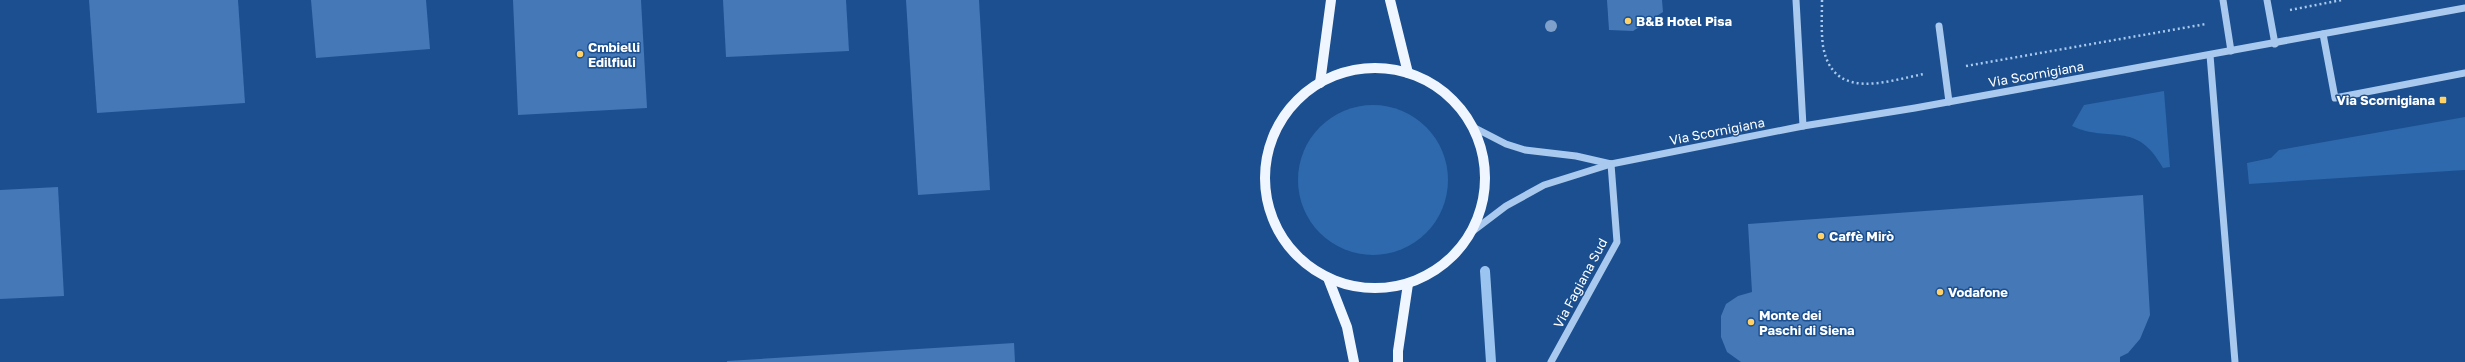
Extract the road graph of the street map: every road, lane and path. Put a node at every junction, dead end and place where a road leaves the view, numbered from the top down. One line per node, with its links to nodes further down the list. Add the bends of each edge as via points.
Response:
1 (1331, 0): 19 (main road)
2 (1390, 0): 17 (main road)
3 (1796, 0): 21 (street)
4 (1822, 0): 16 (path, via 1825,52 1828,62 1845,82 1856,85 1873,84)
5 (2223, 0): 10 (street)
6 (2267, 0): 9 (street)
7 (2342, 0): 9 (path)
8 (2465, 8): 12 (street, Via Scornigiana)
9 (2269, 13): 13 (street)
10 (2226, 20): 14 (street); 16 (path)
11 (1939, 26): 16 (street)
12 (2323, 34): 13 (street, Via Scornigiana); 18 (street, via 2335,98)
13 (2275, 44): 14 (street, Via Scornigiana)
14 (2231, 51): 15 (street, Via Scornigiana)
15 (2210, 55): 20 (street, Via Scornigiana); 30 (street)
16 (1944, 70): 20 (street)
17 (1408, 73): 19 (main road, via 1389,69 1358,69); 22 (main road, via 1426,80 1446,94)
18 (2465, 73)
19 (1320, 83): 25 (main road, via 1286,112 1269,150 1265,175 1268,205 1281,236 1299,258)
20 (1949, 102): 21 (street, Via Scornigiana)
21 (1803, 126): 23 (street, Via Scornigiana)
22 (1473, 127): 23 (street, Via Scornigiana, via 1506,144 1525,150 1576,156); 24 (main road, via 1485,164 1485,186 1481,209)
23 (1611, 164): 24 (street, Via Scornigiana, via 1544,185 1506,206); 29 (street, Via Fagiana Sud, via 1617,242)
24 (1473, 230): 26 (main road, via 1461,248 1445,263)
25 (1328, 278): 26 (main road, via 1351,286 1369,288 1389,288); 27 (main road, via 1347,327)
26 (1408, 284): 28 (main road)
27 (1354, 362)
28 (1398, 362)
29 (1551, 362)
30 (2235, 362)

